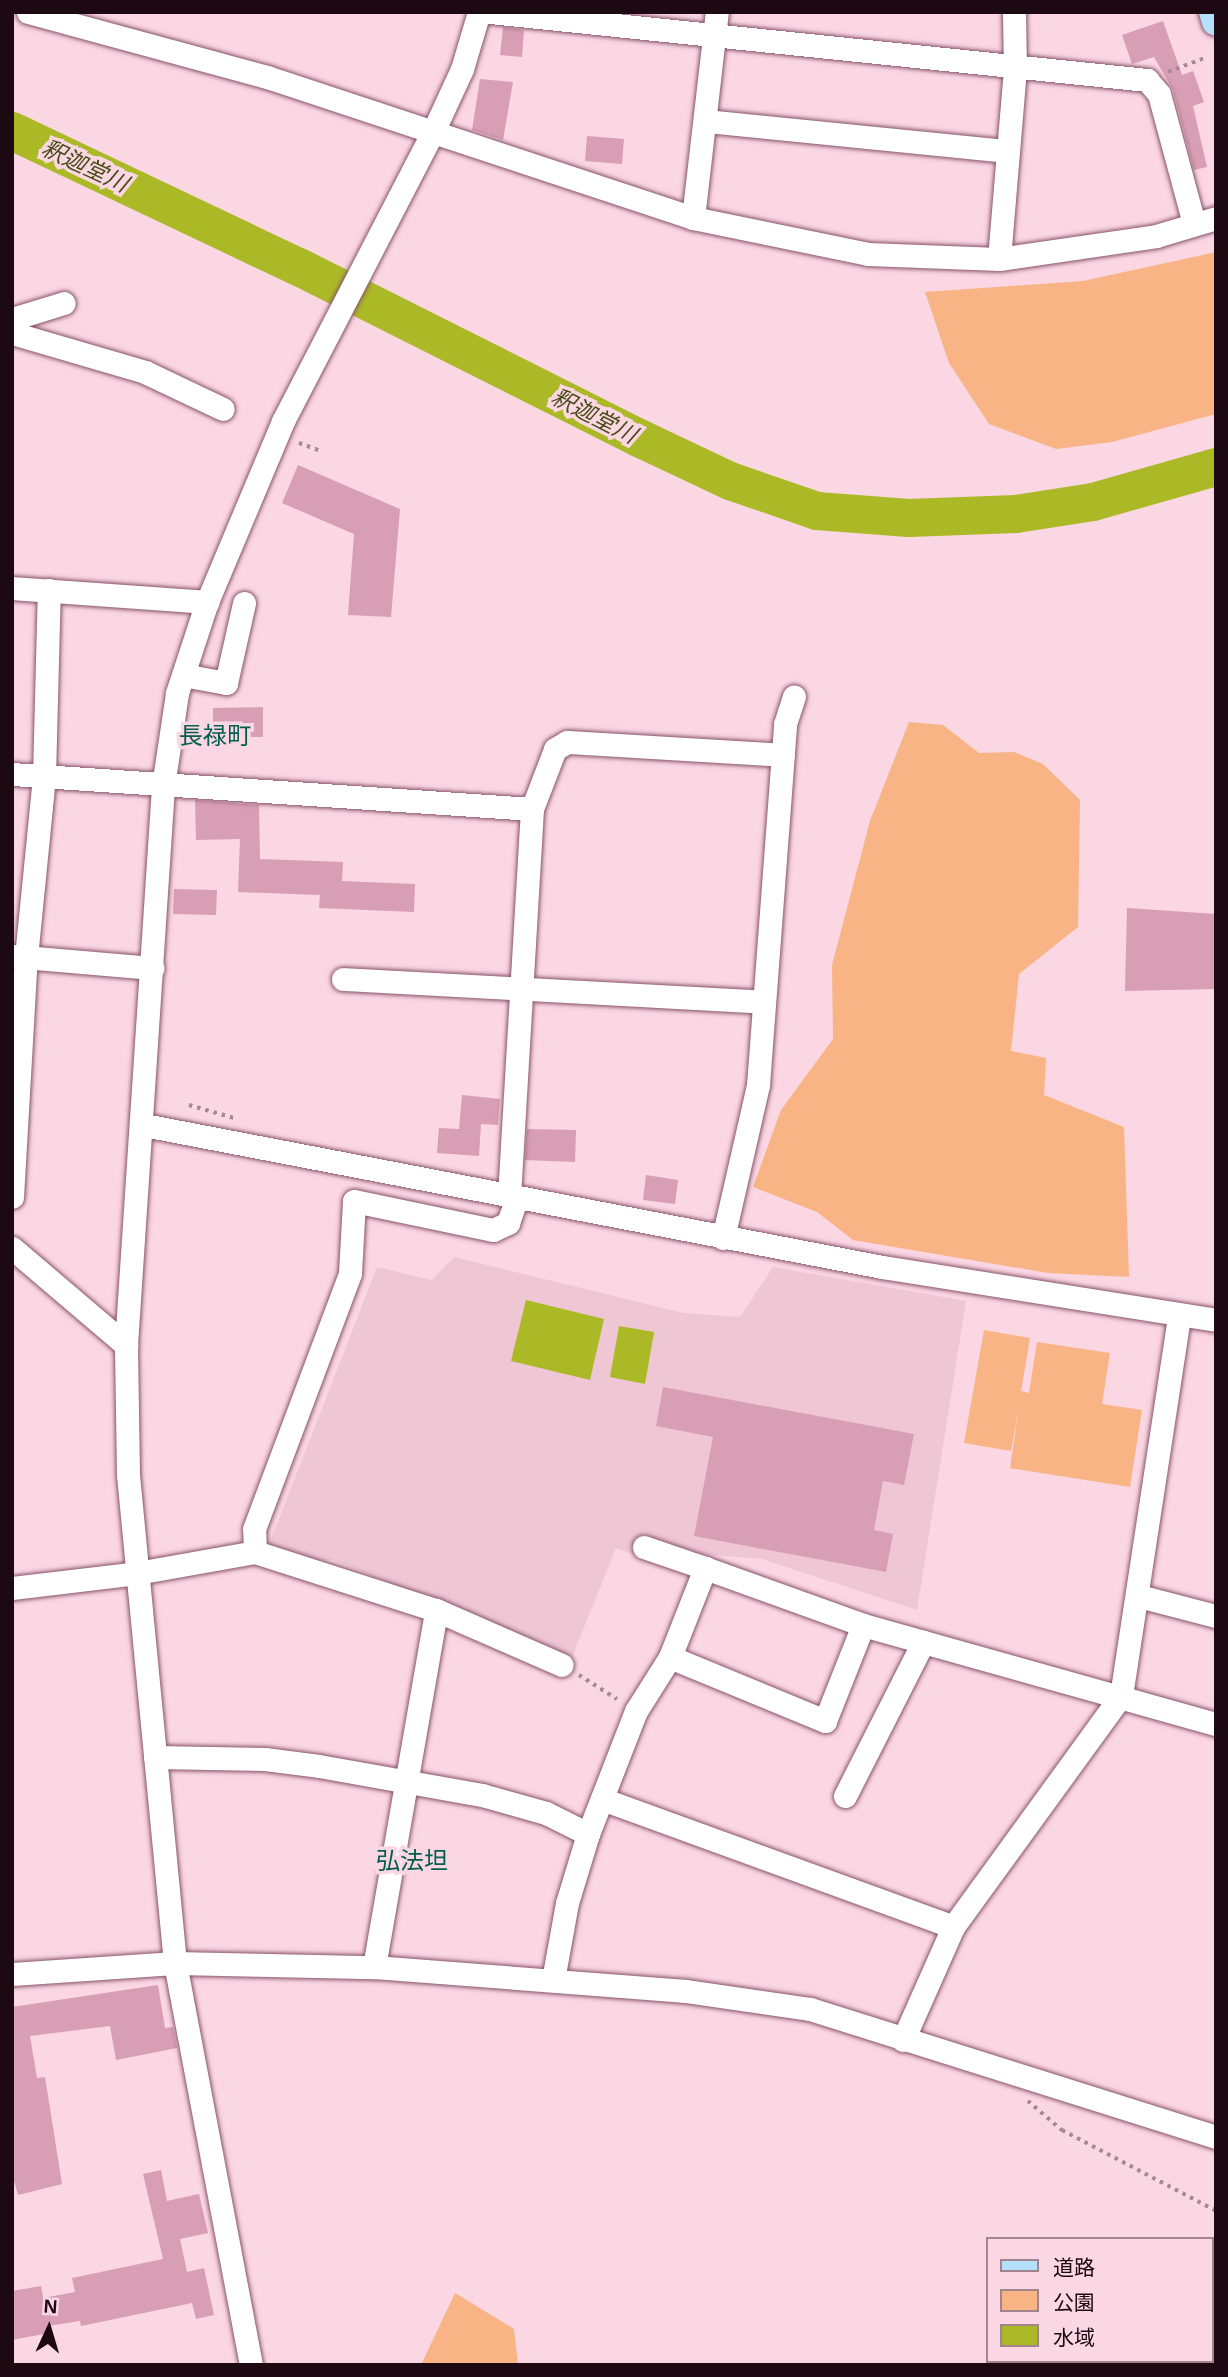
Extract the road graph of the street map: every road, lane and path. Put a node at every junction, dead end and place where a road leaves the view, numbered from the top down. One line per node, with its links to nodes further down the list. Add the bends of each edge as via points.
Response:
1 (28, 12): 13 (street, via 267,77)
2 (479, 12): 13 (street, via 461,69)
3 (490, 12): 8 (street)
4 (717, 12): 8 (street)
5 (1014, 12): 10 (street)
6 (1213, 12): 7 (main road)
7 (1216, 22)
8 (714, 36): 10 (street); 12 (street)
9 (1204, 58): 11 (path)
10 (1015, 70): 11 (street); 14 (street)
11 (1147, 80): 16 (street, via 1159,94)
12 (706, 121): 14 (street); 15 (street)
13 (432, 134): 15 (street); 26 (street, via 283,421)
14 (1007, 151): 17 (street)
15 (693, 218): 17 (street, via 868,254)
16 (1205, 221): 17 (street, via 1096,247)
17 (999, 260)
18 (64, 303): 19 (street)
19 (12, 319)
20 (12, 333): 21 (street, via 145,372)
21 (223, 409)
22 (299, 443): 23 (path)
23 (321, 451)
24 (12, 588): 25 (street)
25 (49, 590): 26 (street); 32 (street)
26 (207, 602): 28 (street)
27 (244, 603): 28 (street, via 226,683)
28 (183, 675): 33 (street)
29 (794, 696): 30 (street, via 785,724)
30 (783, 755): 34 (street, via 567,742 555,749); 39 (street)
31 (12, 774): 32 (street)
32 (44, 776): 33 (street); 35 (street)
33 (163, 786): 34 (street); 36 (street)
34 (532, 809): 38 (street)
35 (19, 957): 36 (street); 43 (street)
36 (152, 968): 42 (street)
37 (343, 979): 38 (street)
38 (523, 990): 39 (street); 44 (street)
39 (762, 1002): 45 (street, via 758,1085)
40 (189, 1105): 41 (path)
41 (245, 1122)
42 (144, 1125): 44 (street); 49 (street)
43 (12, 1197)
44 (513, 1197): 45 (street); 51 (street, via 508,1223 493,1230 354,1200 350,1273 254,1529)
45 (723, 1238): 47 (street)
46 (12, 1248): 49 (street)
47 (1180, 1316): 48 (street); 55 (street)
48 (1216, 1320)
49 (126, 1345): 53 (street, via 128,1474)
50 (644, 1547): 52 (street)
51 (254, 1552): 53 (street); 56 (street)
52 (705, 1568): 58 (street); 60 (street)
53 (137, 1573): 54 (street); 65 (street)
54 (12, 1587)
55 (1139, 1596): 57 (street); 62 (street)
56 (436, 1610): 61 (street); 66 (street)
57 (1216, 1616)
58 (863, 1625): 59 (street); 60 (street, via 825,1721)
59 (923, 1642): 62 (street); 67 (street)
60 (670, 1657): 63 (street)
61 (562, 1665): 63 (path)
62 (1121, 1696): 64 (street); 70 (street)
63 (636, 1711): 68 (street)
64 (1216, 1724)
65 (155, 1757): 66 (street, via 265,1759); 71 (street)
66 (405, 1784): 69 (street, via 482,1795 545,1813); 73 (street)
67 (845, 1796)
68 (602, 1800): 69 (street); 70 (street)
69 (588, 1834): 74 (street, via 567,1903)
70 (953, 1927): 75 (street)
71 (175, 1963): 72 (street); 73 (street); 79 (street)
72 (13, 1967)
73 (374, 1967): 74 (street)
74 (553, 1980): 75 (street, via 686,1991 810,2009)
75 (903, 2040): 76 (street)
76 (1015, 2075): 77 (street); 78 (path, via 1023,2098 1062,2130)
77 (1216, 2137)
78 (1216, 2211)
79 (251, 2365)

